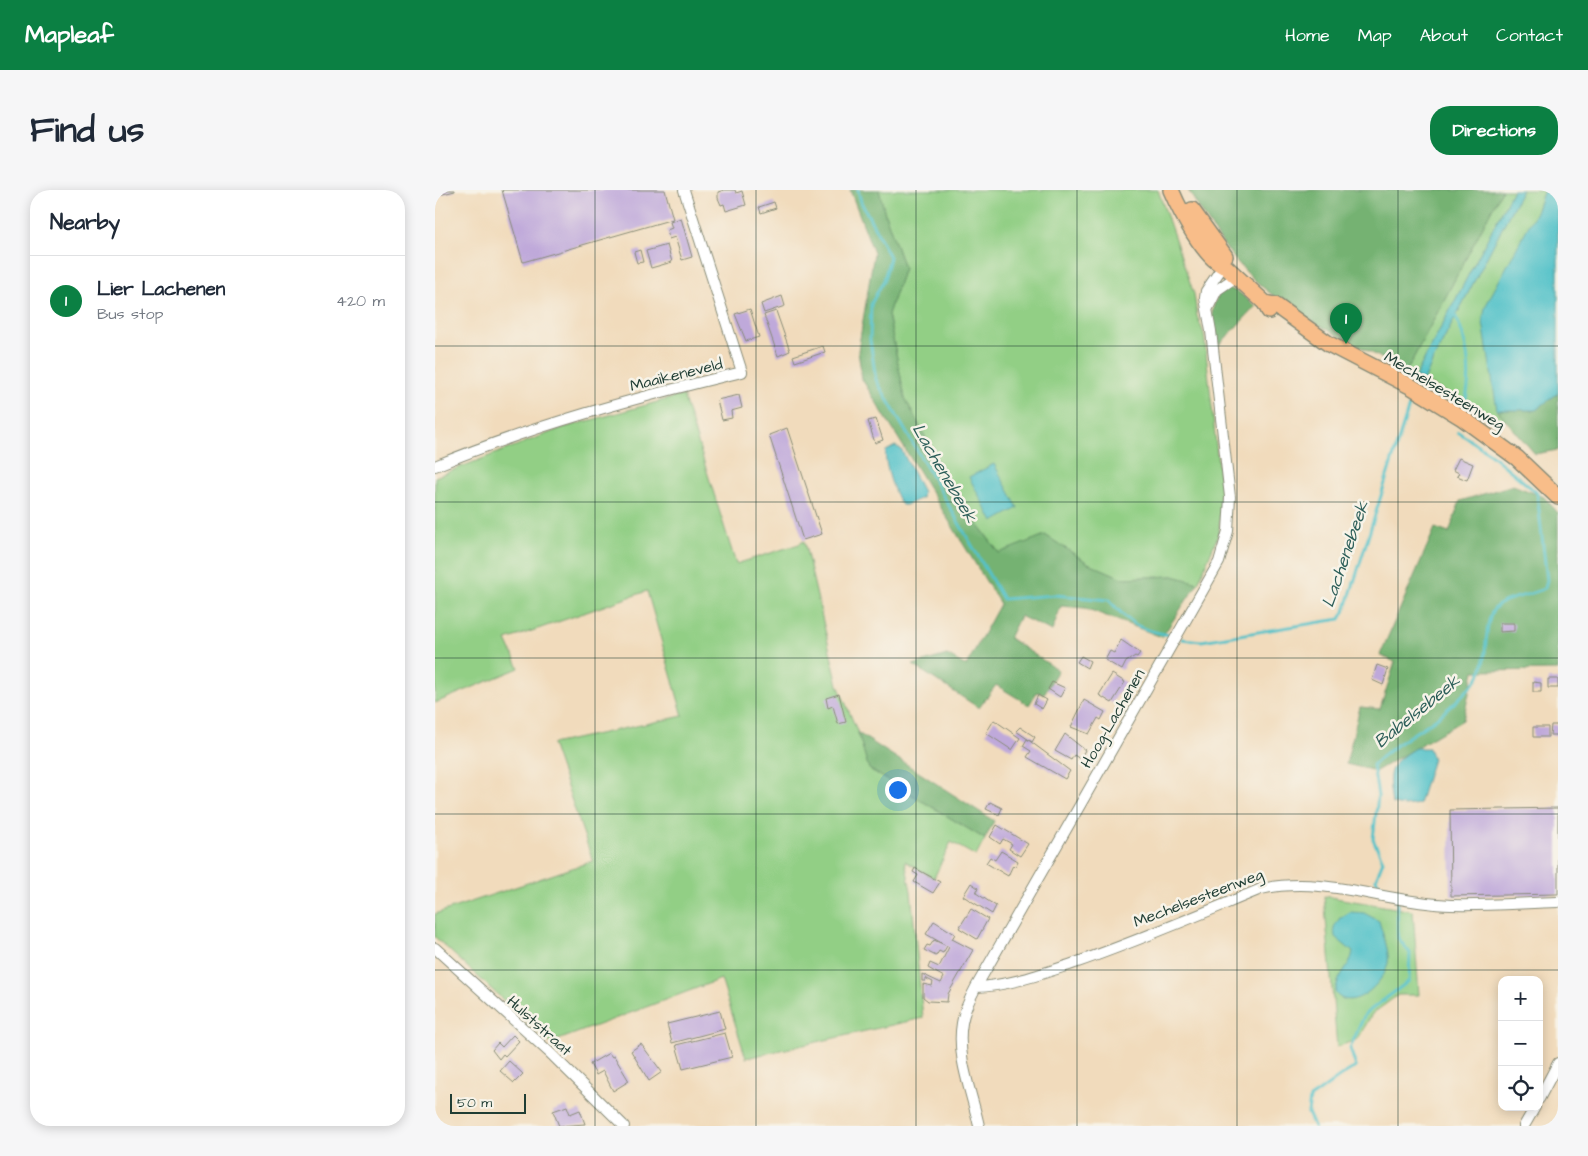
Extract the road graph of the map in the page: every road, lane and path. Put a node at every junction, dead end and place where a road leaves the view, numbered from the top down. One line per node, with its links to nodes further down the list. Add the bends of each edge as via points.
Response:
1 (683, 190): 5 (street, Maaikeneveld, via 743,372 594,410 518,434)
2 (1171, 190): 4 (main road, Mechelsesteenweg, via 1200,242 1218,265)
3 (1182, 190): 4 (main road, Mechelsesteenweg, via 1206,232 1226,258)
4 (1231, 272): 6 (main road, Mechelsesteenweg, via 1265,303 1275,305 1329,344 1412,387 1461,417 1517,458); 9 (street, Hoog-Lachenen, via 1219,272 1206,291 1230,497 1225,546)
5 (435, 466)
6 (1558, 497)
7 (1558, 902): 9 (street, Mechelsesteenweg, via 1450,905 1337,887 1279,885 1261,889 1058,968 1003,983)
8 (435, 948): 13 (street, Hulststraat)
9 (976, 986): 14 (street, Hoog-Lachenen, via 966,1008 961,1052)
10 (1558, 1063): 11 (street)
11 (1543, 1091)
12 (1533, 1111): 15 (street)
13 (624, 1126)
14 (979, 1126)
15 (1525, 1126)

